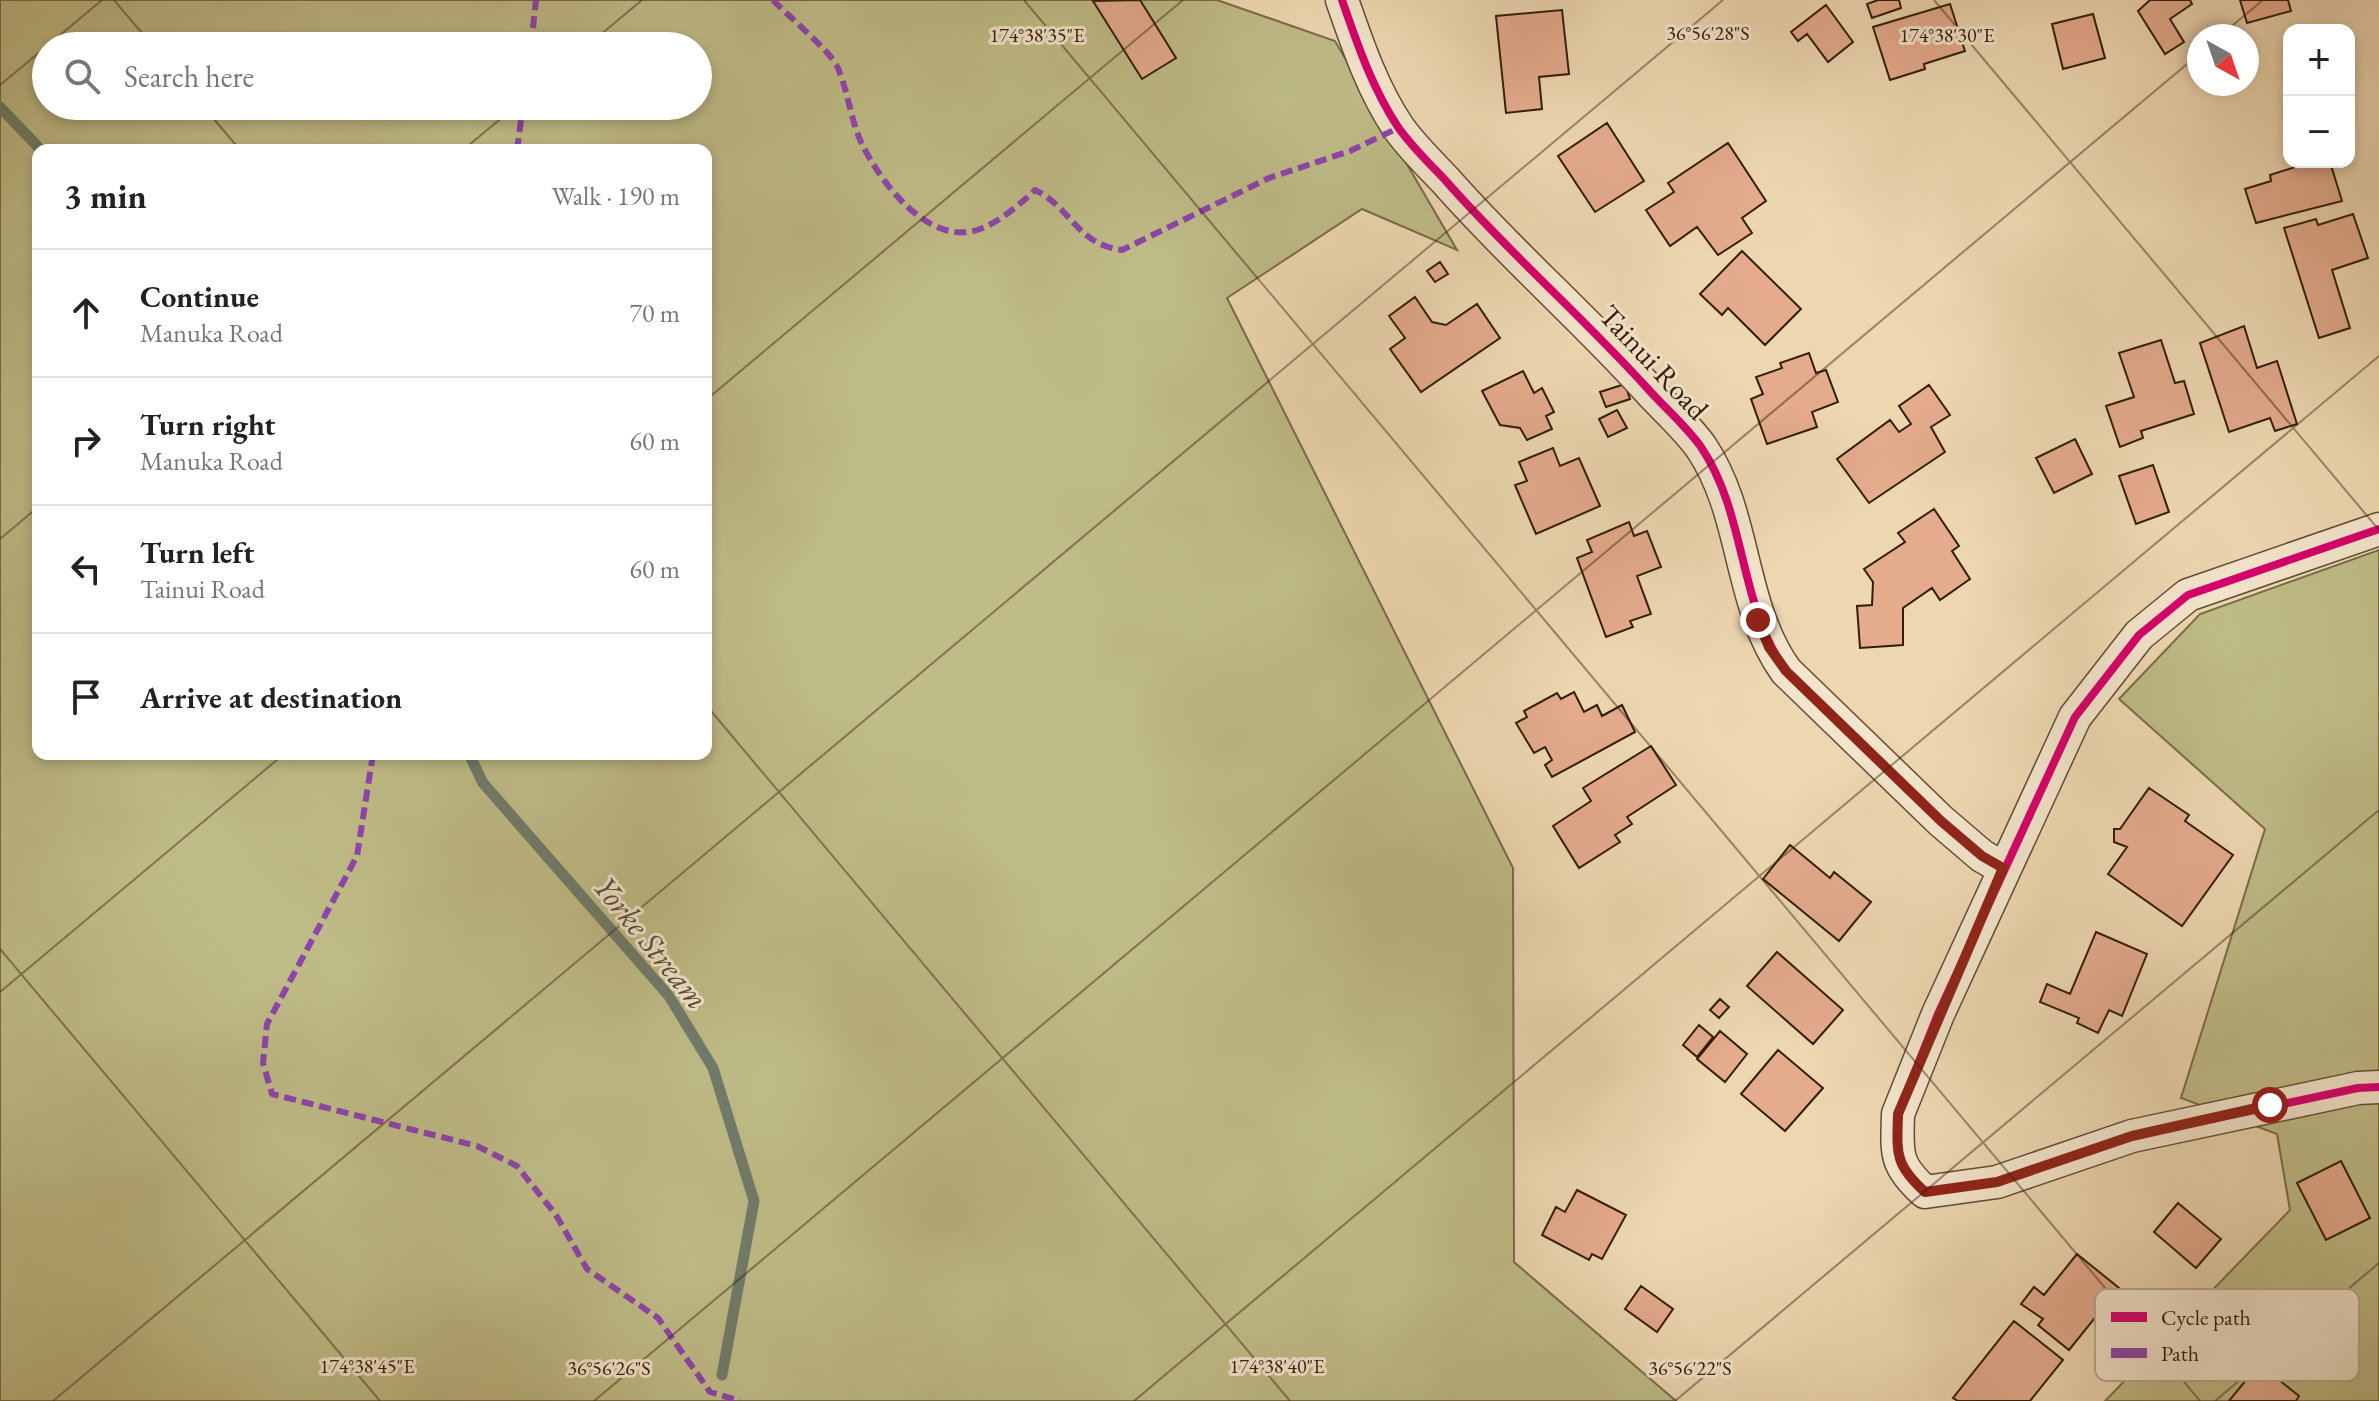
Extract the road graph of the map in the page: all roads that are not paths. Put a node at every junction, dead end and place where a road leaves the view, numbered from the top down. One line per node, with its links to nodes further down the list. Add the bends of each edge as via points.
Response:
1 (1342, 0): 3 (street, Tainui Road, via 1365,63 1398,128 1700,446 1720,480 1734,521 1758,620 1786,671 1941,821)
2 (2379, 529): 3 (street, via 2188,595 2139,635 2075,717)
3 (2003, 868): 4 (street, via 1898,1114 1896,1156 1906,1175 1925,1192 1997,1182 2132,1136)
4 (2379, 1087)

